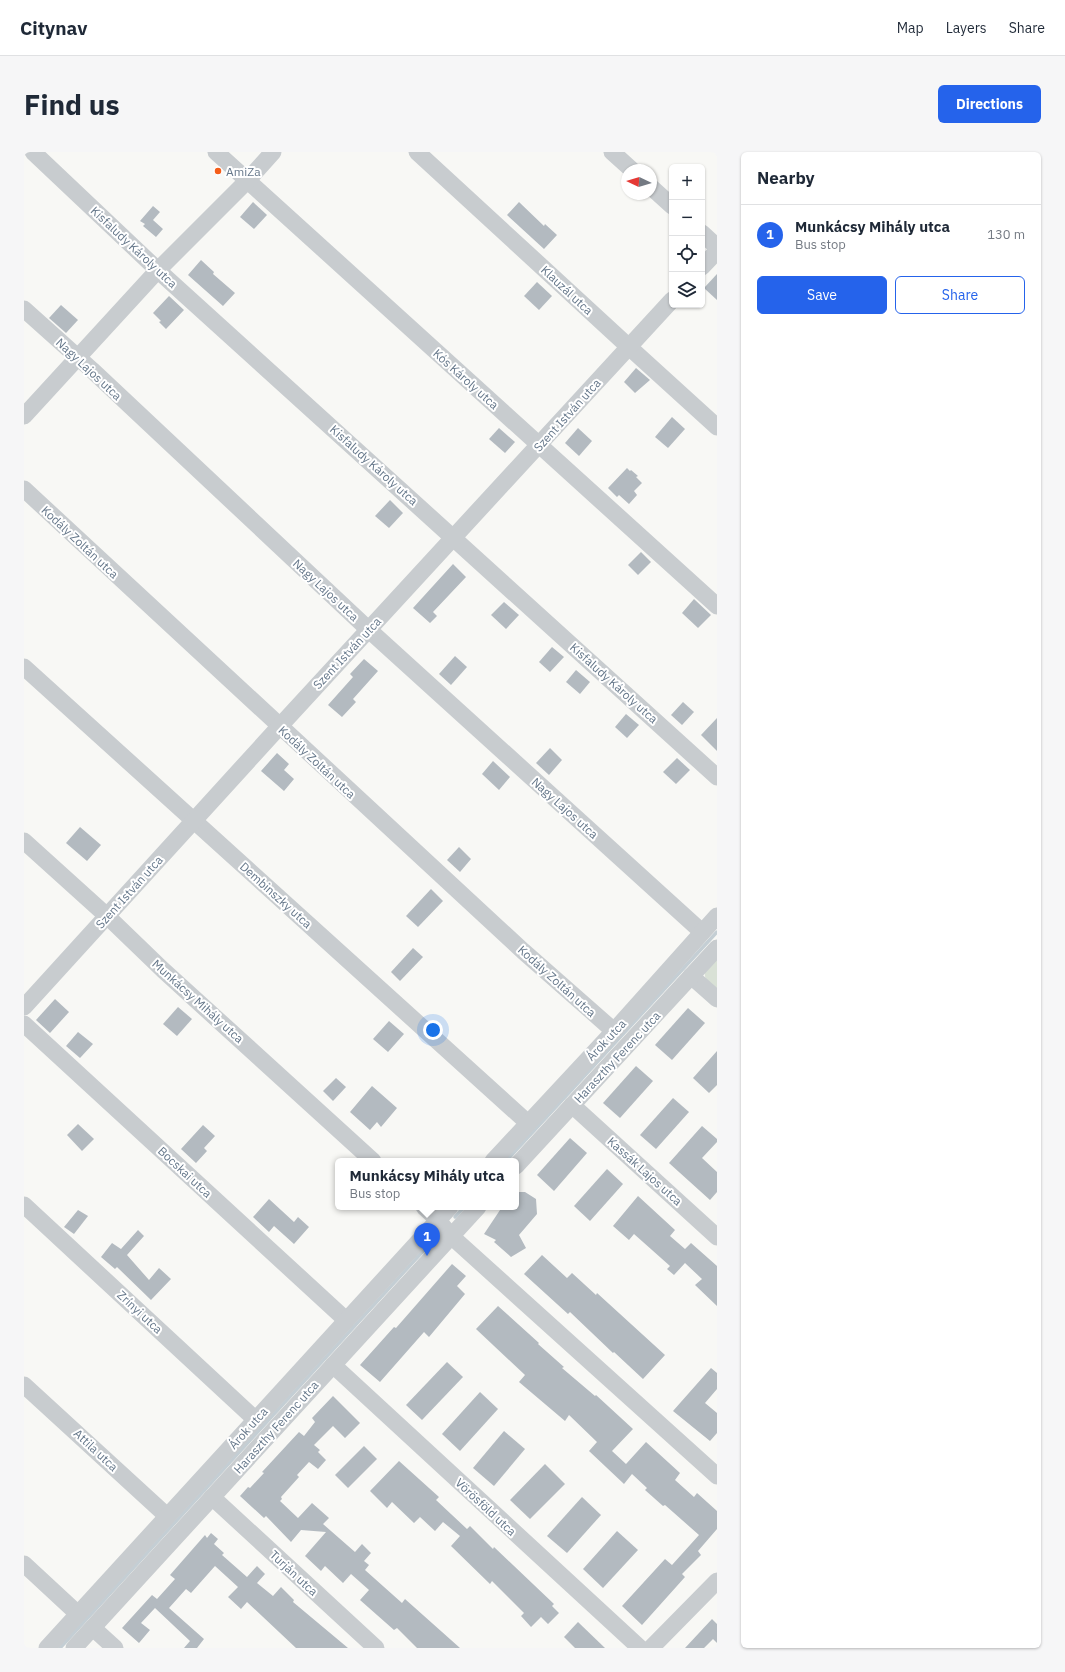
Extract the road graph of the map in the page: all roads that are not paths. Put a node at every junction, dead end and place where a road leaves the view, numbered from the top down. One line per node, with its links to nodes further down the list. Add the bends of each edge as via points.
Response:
1 (32, 152): 14 (street, Kisfaludy Károly utca)
2 (216, 152): 7 (street, Kós Károly utca)
3 (273, 152): 7 (street)
4 (417, 152): 17 (street, Klauzál utca)
5 (612, 152): 6 (street)
6 (625, 164)
7 (247, 181): 14 (street); 21 (street, Kós Károly utca)
8 (657, 192): 9 (street)
9 (669, 203)
10 (705, 236): 11 (street)
11 (717, 247)
12 (717, 251): 13 (street)
13 (705, 264)
14 (158, 270): 18 (street); 23 (street, Kisfaludy Károly utca)
15 (669, 303): 17 (street, Szent István utca)
16 (24, 309): 18 (street, Nagy Lajos utca)
17 (628, 347): 20 (street, Klauzál utca); 21 (street, Szent István utca)
18 (78, 358): 19 (street); 25 (street, Nagy Lajos utca)
19 (24, 416)
20 (717, 427)
21 (539, 445): 23 (street, Szent István utca); 24 (street, Kós Károly utca)
22 (24, 490): 27 (street, Kodály Zoltán utca)
23 (454, 538): 25 (street, Szent István utca); 28 (street, Kisfaludy Károly utca)
24 (717, 606)
25 (369, 630): 27 (street, Szent István utca); 33 (street, Nagy Lajos utca)
26 (24, 667): 29 (street, Dembinszky utca)
27 (279, 727): 29 (street, Szent István utca); 39 (street, Kodály Zoltán utca)
28 (717, 777)
29 (194, 820): 31 (street, Szent István utca); 41 (street, Dembinszky utca)
30 (24, 841): 31 (street, Munkácsy Mihály utca)
31 (107, 916): 37 (street, Szent István utca); 42 (street, Munkácsy Mihály utca)
32 (717, 916): 33 (street, Árok utca)
33 (702, 932): 39 (street, Árok utca)
34 (717, 948): 35 (street, Haraszthy Ferenc utca)
35 (691, 976): 36 (street); 40 (street, Haraszthy Ferenc utca)
36 (717, 999)
37 (24, 1007)
38 (24, 1024): 52 (street, Bocskai utca)
39 (614, 1031): 41 (street, Árok utca)
40 (572, 1105): 44 (street, Haraszthy Ferenc utca); 51 (street, Kassák Lajos utca)
41 (528, 1123): 43 (street, Árok utca)
42 (370, 1158)
43 (496, 1158)
44 (519, 1163)
45 (24, 1205): 55 (street, Zrínyi utca)
46 (427, 1210): 49 (street)
47 (447, 1210): 49 (street, Árok utca)
48 (475, 1210): 50 (street, Haraszthy Ferenc utca)
49 (438, 1220): 50 (street); 52 (street, Árok utca)
50 (451, 1236): 53 (street, Haraszthy Ferenc utca); 56 (street)
51 (717, 1237)
52 (346, 1320): 55 (street, Árok utca)
53 (333, 1365): 57 (street, Haraszthy Ferenc utca); 67 (street, Vörösföld utca)
54 (24, 1385): 58 (street, Attila utca)
55 (256, 1420): 58 (street, Árok utca)
56 (717, 1476)
57 (212, 1497): 62 (street, Haraszthy Ferenc utca); 66 (street, Turján utca)
58 (167, 1516): 61 (street, Árok utca)
59 (24, 1564): 61 (street)
60 (717, 1581): 68 (street)
61 (78, 1614): 63 (street, Árok utca)
62 (93, 1628): 64 (street, Haraszthy Ferenc utca); 65 (street)
63 (47, 1648)
64 (74, 1648)
65 (115, 1648)
66 (376, 1648)
67 (640, 1648)
68 (651, 1648)

